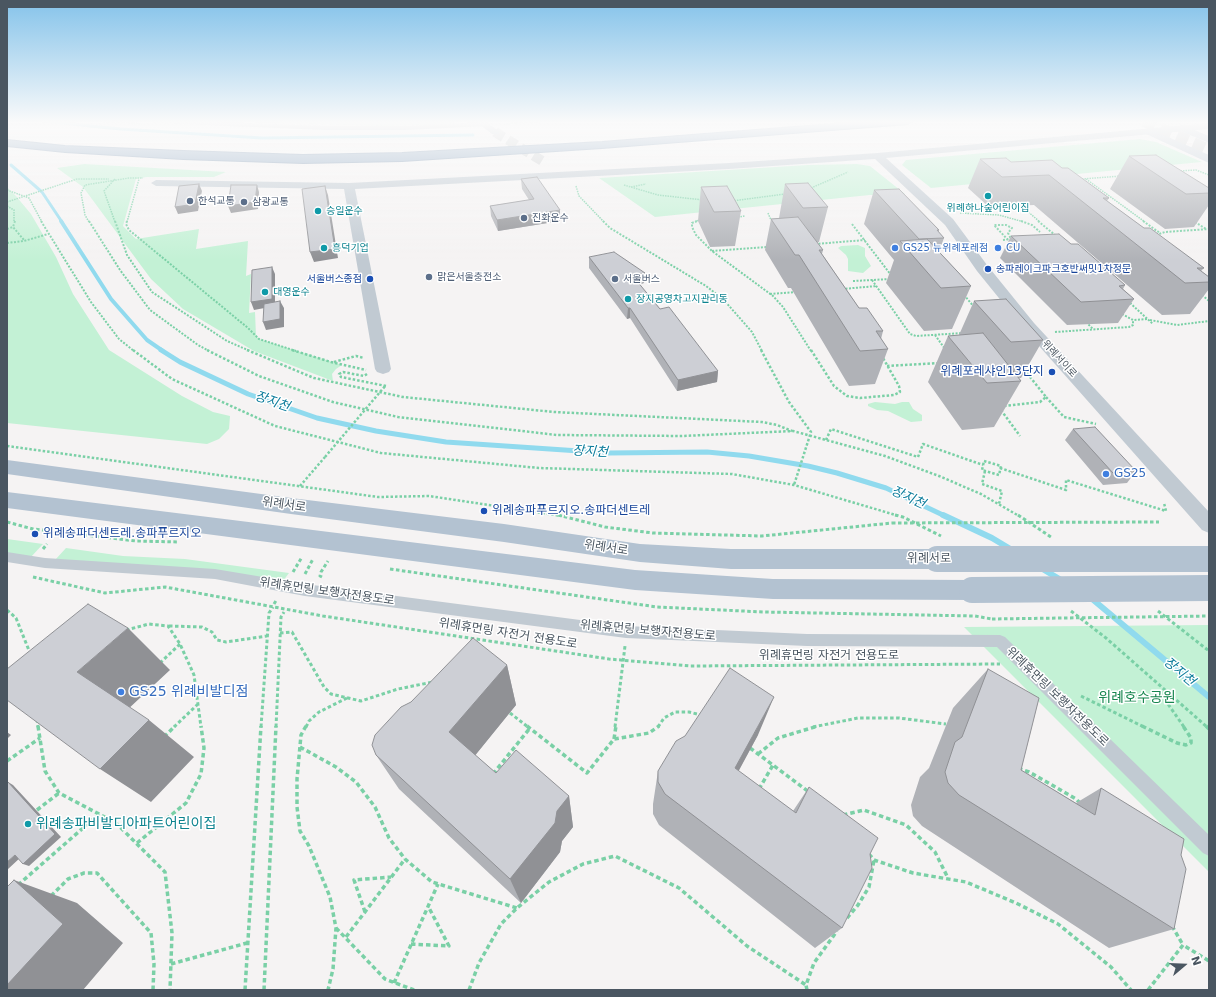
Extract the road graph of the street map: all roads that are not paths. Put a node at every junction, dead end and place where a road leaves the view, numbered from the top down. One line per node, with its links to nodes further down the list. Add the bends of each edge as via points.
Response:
1 (552, 168): 4 (street)
2 (697, 168): 4 (street)
3 (890, 168): 10 (street, 위례서이로, via 949,222 982,268 1036,334)
4 (563, 174): 6 (street)
5 (156, 182): 6 (street)
6 (349, 186): 7 (street)
7 (383, 369)
8 (7, 467): 12 (main road, 위례서로, bridge, via 504,533 640,554 731,559 942,549)
9 (7, 500): 13 (main road, bridge, via 478,561 697,585 972,590)
10 (1209, 525)
11 (7, 557): 14 (street, 위례휴먼링 보행자전용도로, via 45,563 215,574 305,590 626,632 806,640 1000,641)
12 (1209, 559)
13 (1209, 588)
14 (1209, 848)

